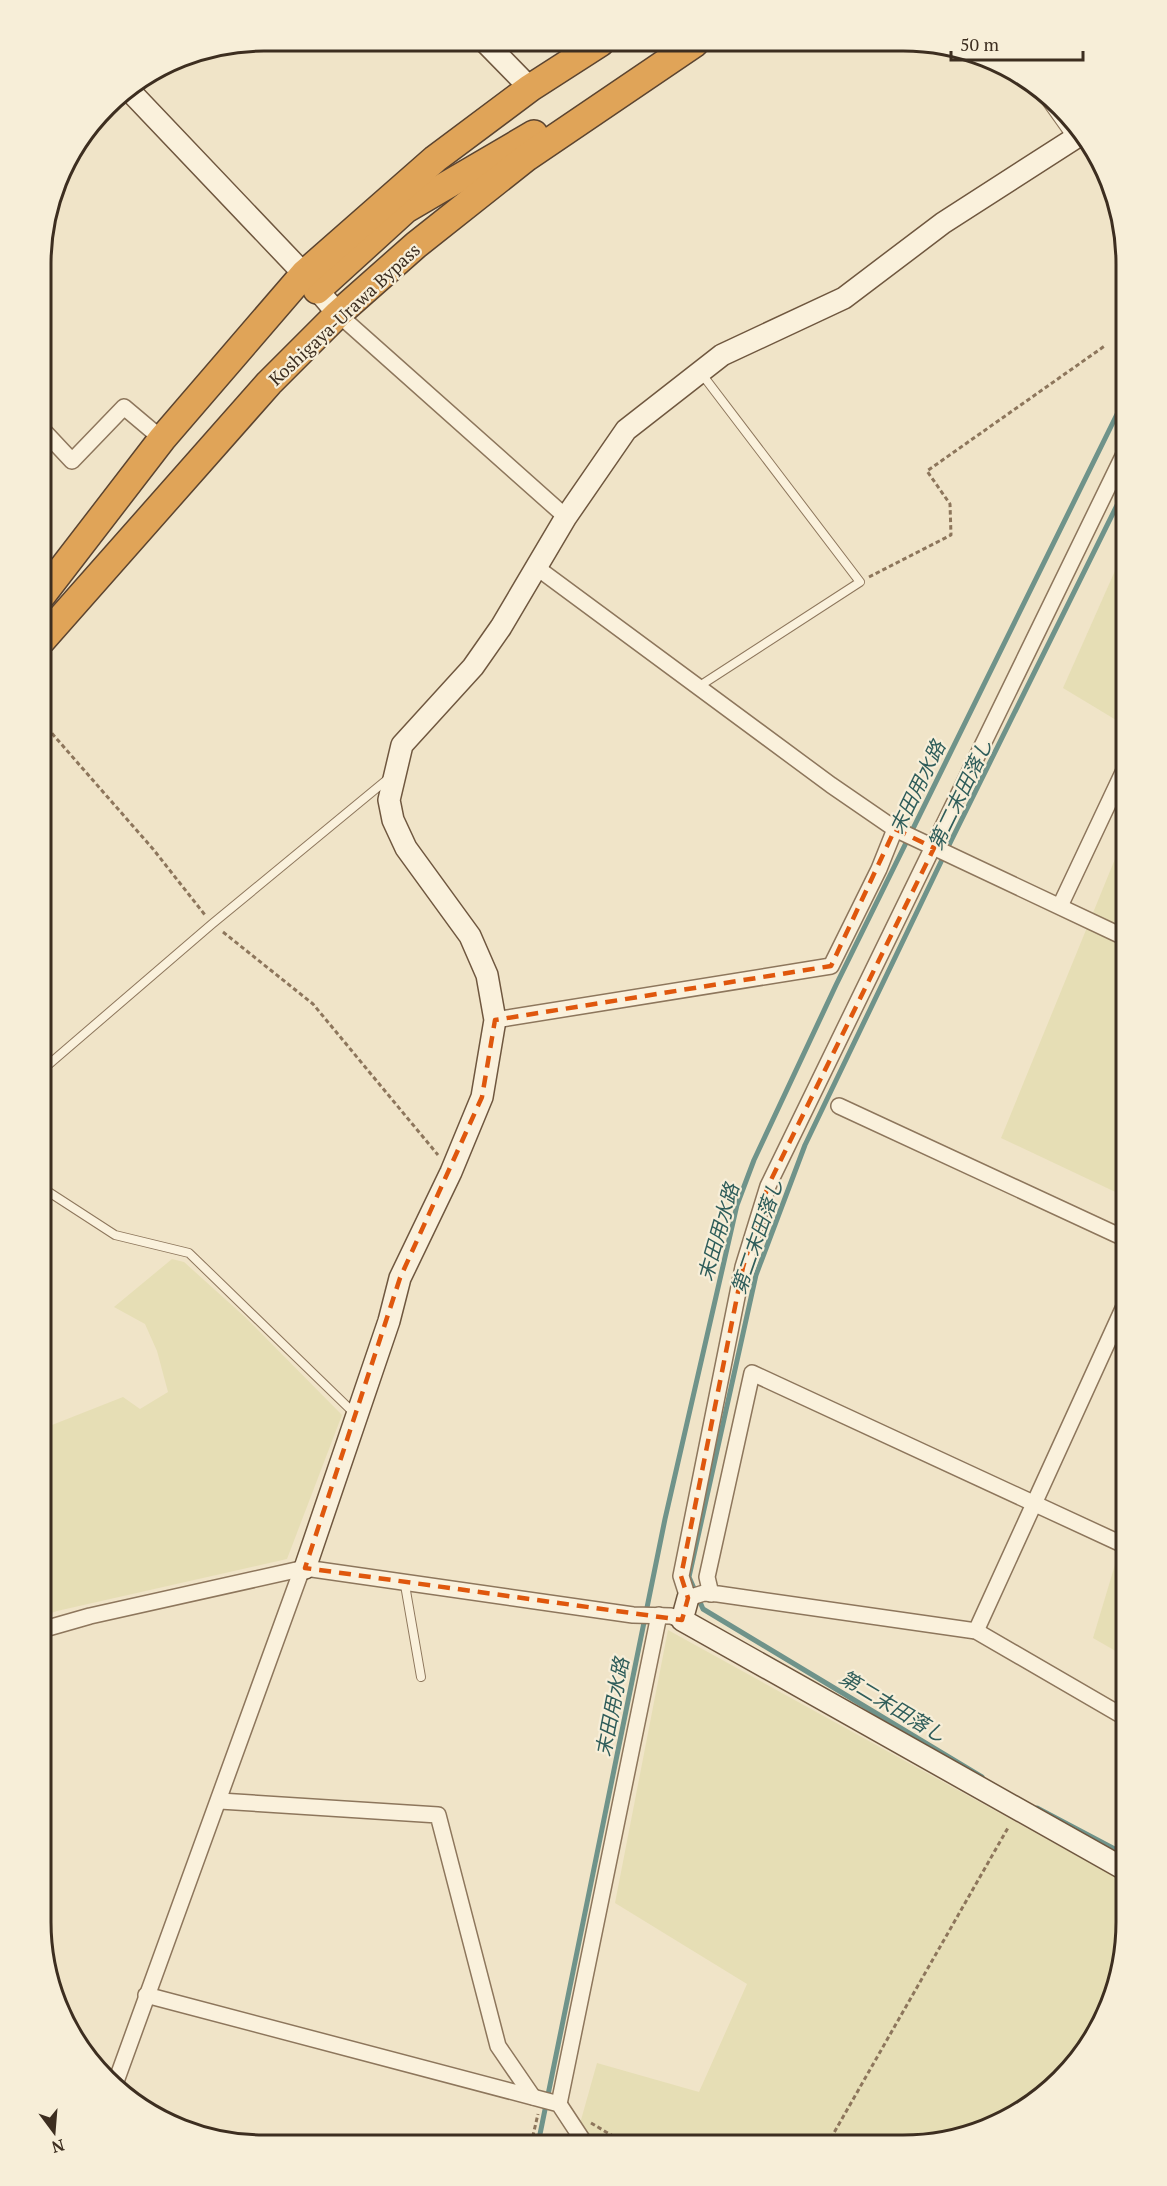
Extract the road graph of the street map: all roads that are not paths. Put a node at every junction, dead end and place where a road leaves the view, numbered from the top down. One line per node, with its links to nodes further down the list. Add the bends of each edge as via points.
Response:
1 (494, 51): 4 (street)
2 (588, 51): 4 (highway)
3 (683, 51): 6 (highway, Koshigaya-Urawa Bypass)
4 (530, 88): 8 (highway, via 435,159)
5 (134, 95): 8 (street)
6 (592, 112): 8 (highway, via 571,112 406,209); 9 (highway, Koshigaya-Urawa Bypass, via 527,157 416,245)
7 (1075, 138): 10 (street, via 942,223 844,298 722,355)
8 (310, 282): 9 (street); 12 (highway)
9 (338, 314): 14 (street); 17 (highway, Koshigaya-Urawa Bypass, via 269,383)
10 (700, 371): 14 (street, via 626,430); 18 (lane, via 860,582)
11 (51, 439): 12 (street, via 72,461 124,407)
12 (162, 439): 16 (highway)
13 (1116, 471): 22 (street)
14 (566, 517): 15 (street)
15 (536, 567): 18 (street); 19 (street, via 473,667 402,746)
16 (51, 583)
17 (51, 630)
18 (698, 687): 21 (street)
19 (395, 773): 25 (street, via 389,800 399,837 470,936 487,975); 26 (lane)
20 (1116, 787): 23 (street)
21 (895, 829): 22 (street); 25 (street, via 831,966)
22 (934, 848): 23 (street); 37 (street, via 768,1186 743,1267 681,1576)
23 (1059, 906): 24 (street)
24 (1116, 933)
25 (495, 1020): 31 (street, via 482,1097 400,1278)
26 (51, 1062)
27 (839, 1106): 29 (street)
28 (51, 1193): 31 (lane, via 115,1235 189,1253)
29 (1116, 1234)
30 (1116, 1323): 32 (street)
31 (357, 1416): 34 (street)
32 (1033, 1501): 33 (street); 36 (street, via 752,1373 707,1577); 41 (street)
33 (1116, 1541)
34 (303, 1569): 35 (street); 40 (street); 44 (street)
35 (405, 1585): 38 (street, via 633,1616); 42 (lane)
36 (711, 1594): 37 (street); 41 (street)
37 (688, 1598): 39 (street)
38 (659, 1615): 39 (street); 49 (street)
39 (682, 1620): 45 (street)
40 (51, 1627)
41 (976, 1631): 43 (street)
42 (421, 1677)
43 (1116, 1712)
44 (220, 1801): 46 (street); 48 (street, via 438,1815 498,2046)
45 (1116, 1864)
46 (146, 1995): 47 (street); 48 (street)
47 (118, 2077)
48 (537, 2098): 49 (street)
49 (559, 2104): 50 (street)
50 (579, 2135)

